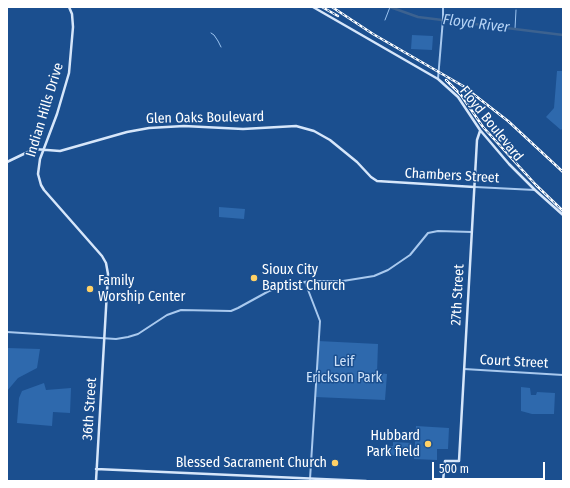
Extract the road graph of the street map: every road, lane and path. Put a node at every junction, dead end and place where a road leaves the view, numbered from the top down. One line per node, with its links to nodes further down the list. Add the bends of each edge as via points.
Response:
1 (69, 7): 6 (main road, Indian Hills Drive, via 73,27 69,73)
2 (313, 7): 4 (main road, Floyd Boulevard)
3 (443, 7): 4 (street)
4 (438, 79): 5 (main road, Floyd Boulevard, via 458,97)
5 (480, 131): 9 (main road, 27th Street); 10 (main road, Floyd Boulevard)
6 (43, 150): 7 (main road, Glen Oaks Boulevard, via 34,149); 8 (main road, Glen Oaks Boulevard, via 60,151 127,132 164,126 243,129 296,126 328,138); 15 (main road, Indian Hills Drive, via 38,169 41,185 99,253 107,267 109,277)
7 (7, 162)
8 (369, 175): 9 (main road, Chambers Street, via 383,182)
9 (474, 187): 10 (street, Chambers Street); 12 (main road, 27th Street)
10 (535, 190): 11 (main road, Floyd Boulevard)
11 (563, 215)
12 (472, 232): 13 (street, via 428,233 410,255 374,276 343,281); 16 (main road, 27th Street)
13 (305, 282): 15 (street, via 274,288 234,310 181,310 167,315 138,334 123,338); 20 (street, via 320,321)
14 (7, 332): 15 (street)
15 (105, 338): 18 (main road, 36th Street)
16 (464, 370): 17 (street, Court Street); 24 (main road, 27th Street, via 459,461 444,460)
17 (563, 375)
18 (96, 469): 19 (main road); 21 (main road, 36th Street)
19 (275, 477): 20 (main road); 22 (street)
20 (310, 479): 23 (main road)
21 (96, 481)
22 (274, 481)
23 (366, 481)
24 (443, 481)

